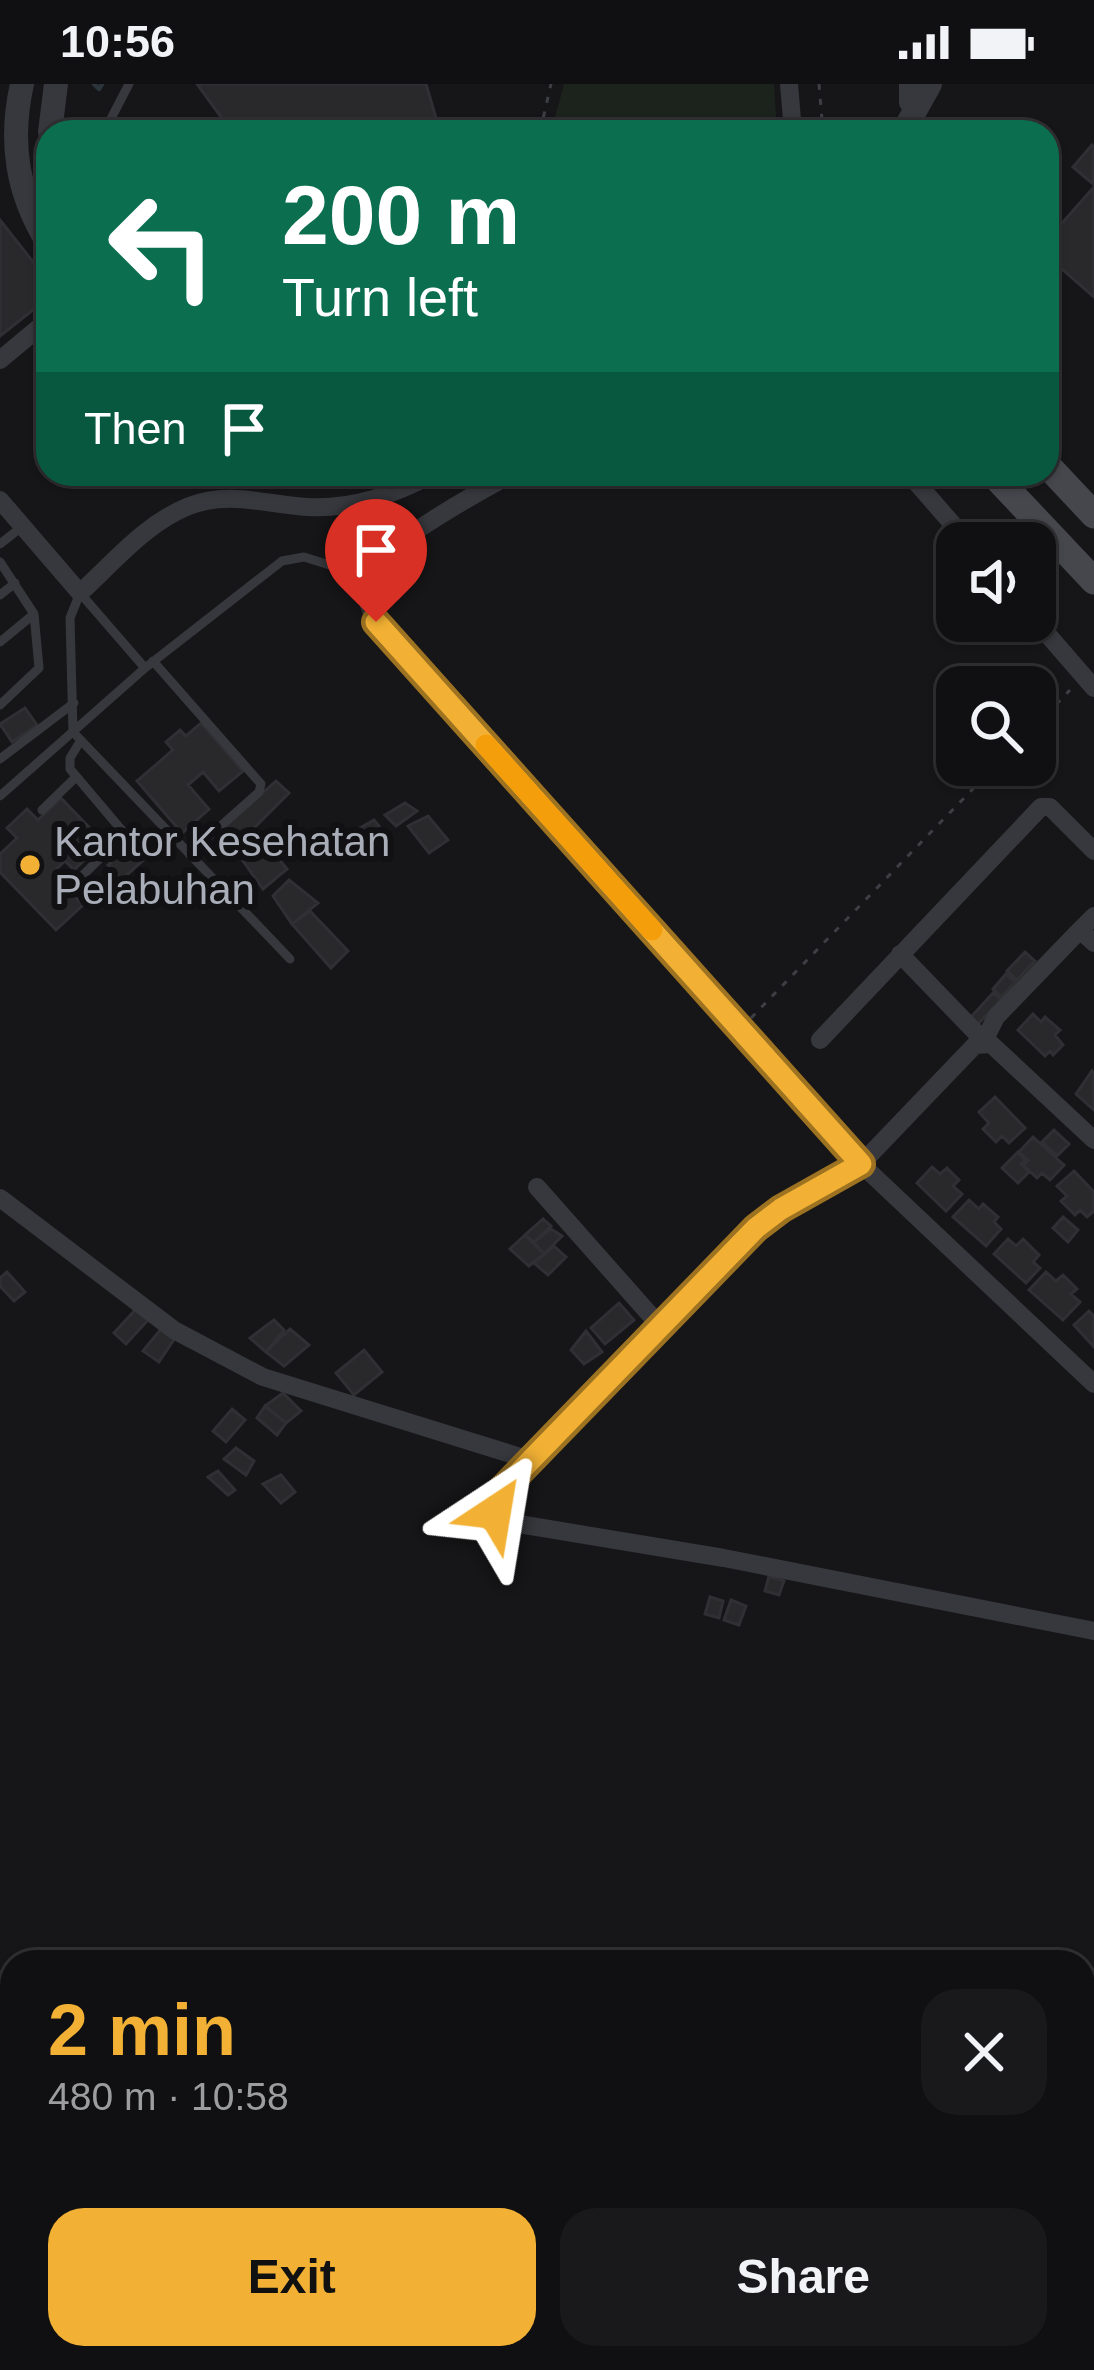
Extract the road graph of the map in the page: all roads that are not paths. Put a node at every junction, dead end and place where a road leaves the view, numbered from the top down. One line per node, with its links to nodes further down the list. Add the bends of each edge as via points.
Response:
1 (22, 84): 12 (street, via 16,163)
2 (56, 84): 7 (street)
3 (129, 84): 8 (lane)
4 (789, 84): 9 (street)
5 (930, 84): 11 (street)
6 (910, 90): 10 (street)
7 (52, 120)
8 (110, 120)
9 (792, 120)
10 (904, 120)
11 (908, 120)
12 (36, 224)
13 (36, 330): 14 (street)
14 (0, 360)
15 (1059, 478): 21 (main road)
16 (406, 486): 29 (street, via 357,503 308,507 228,497 189,506 153,526)
17 (493, 486): 26 (street, via 384,553)
18 (919, 486): 22 (street)
19 (1011, 486): 27 (main road)
20 (0, 500): 23 (street)
21 (1094, 515)
22 (951, 522)
23 (23, 526): 24 (lane); 29 (street)
24 (0, 544)
25 (0, 562): 28 (lane)
26 (368, 577): 34 (lane, via 304,557 282,561); 52 (street, via 376,622)
27 (1094, 581)
28 (16, 583): 30 (lane); 31 (lane)
29 (80, 592): 34 (lane); 36 (lane, via 70,618)
30 (0, 595)
31 (34, 614): 32 (lane); 37 (lane, via 38,672)
32 (0, 642)
33 (1054, 642): 35 (street)
34 (149, 664): 38 (lane); 44 (lane, via 261,786)
35 (1089, 682)
36 (74, 703): 38 (lane); 39 (lane)
37 (0, 705)
38 (77, 736): 40 (lane, via 69,762); 41 (lane); 44 (lane)
39 (0, 759)
40 (76, 777): 42 (lane); 45 (lane, via 124,834)
41 (0, 796)
42 (42, 809)
43 (1094, 850): 47 (street, via 1041,807)
44 (189, 854): 48 (lane)
45 (81, 877)
46 (1090, 930): 50 (street, via 996,1017)
47 (900, 954): 49 (street); 50 (street)
48 (290, 959)
49 (820, 1040)
50 (983, 1042): 51 (street); 52 (street)
51 (1094, 1140)
52 (861, 1164): 55 (street, via 756,1228); 56 (street)
53 (537, 1187): 55 (street)
54 (0, 1198): 57 (street, via 173,1330 263,1377)
55 (660, 1326): 57 (street)
56 (1094, 1384)
57 (530, 1460): 58 (street, via 494,1504 513,1523)
58 (1094, 1631)

